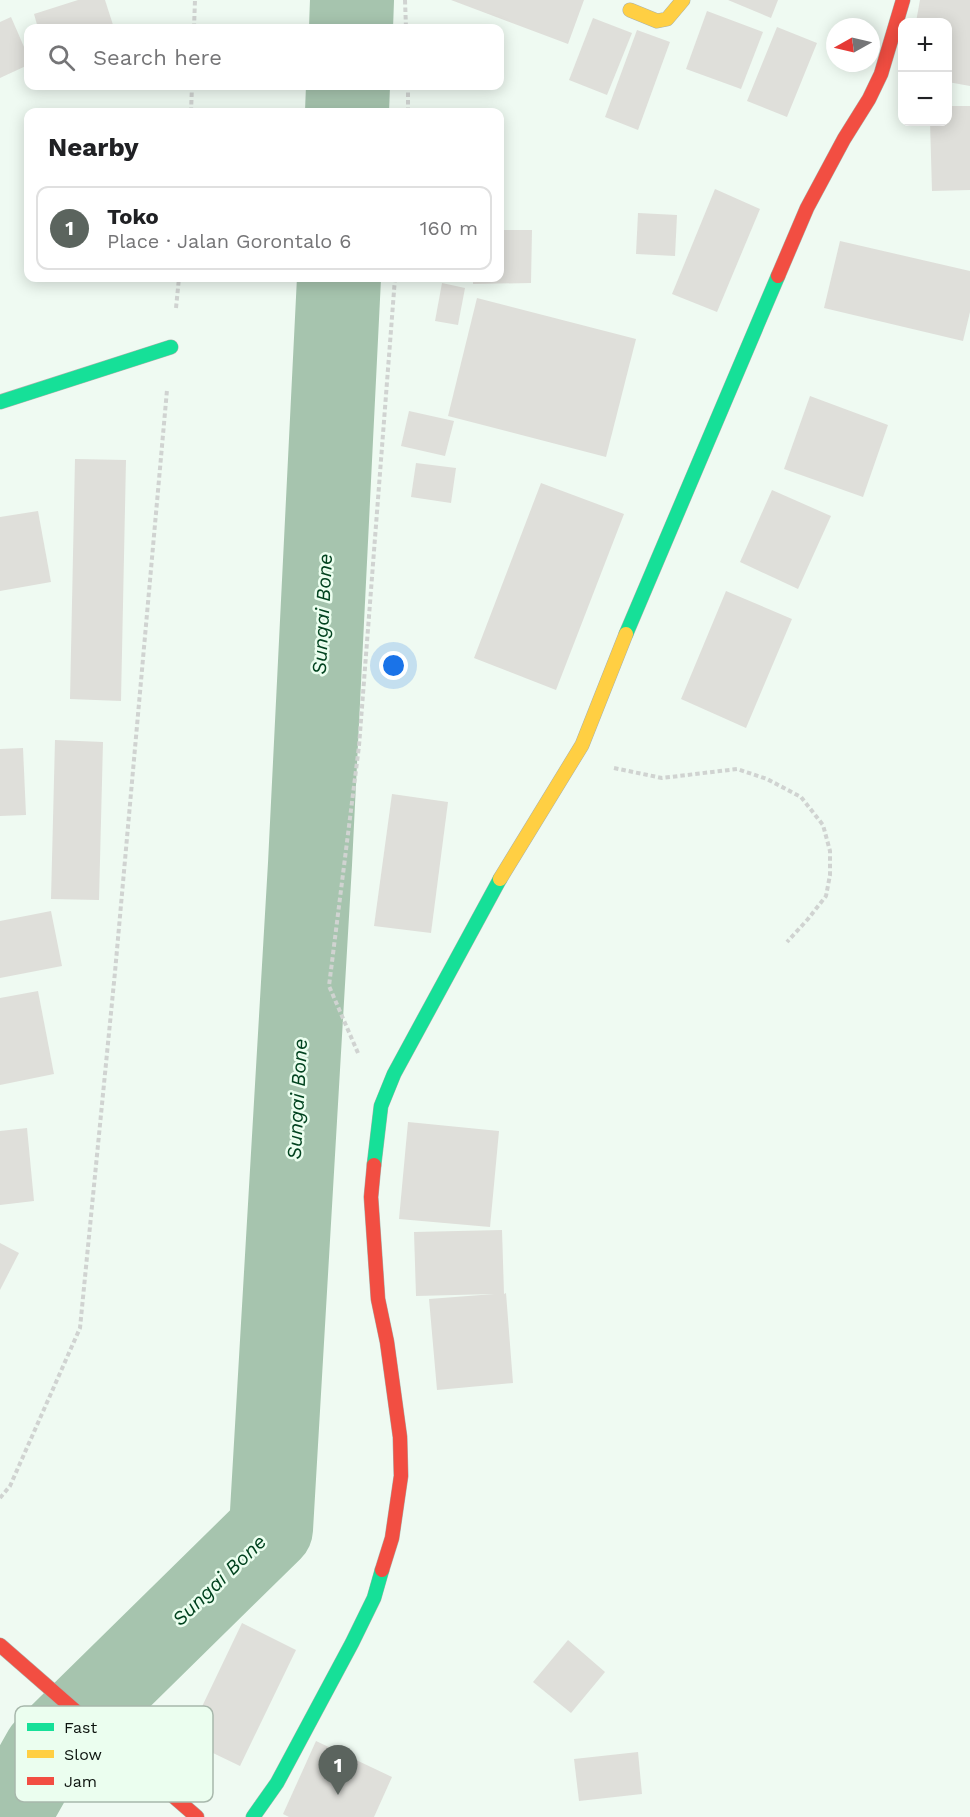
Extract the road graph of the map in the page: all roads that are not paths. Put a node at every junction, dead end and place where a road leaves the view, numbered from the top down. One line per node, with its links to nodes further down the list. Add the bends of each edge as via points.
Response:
1 (683, 0): 3 (street, via 667,19 657,21)
2 (903, 0): 10 (street, via 881,74 807,208 582,745 491,894 394,1074 381,1106 371,1197 378,1299 400,1437 401,1476 392,1538 374,1598 352,1643 278,1783)
3 (630, 10)
4 (171, 347): 5 (street)
5 (0, 402)
6 (0, 1645): 7 (street)
7 (70, 1706)
8 (181, 1802): 9 (street)
9 (197, 1816)
10 (253, 1817)

